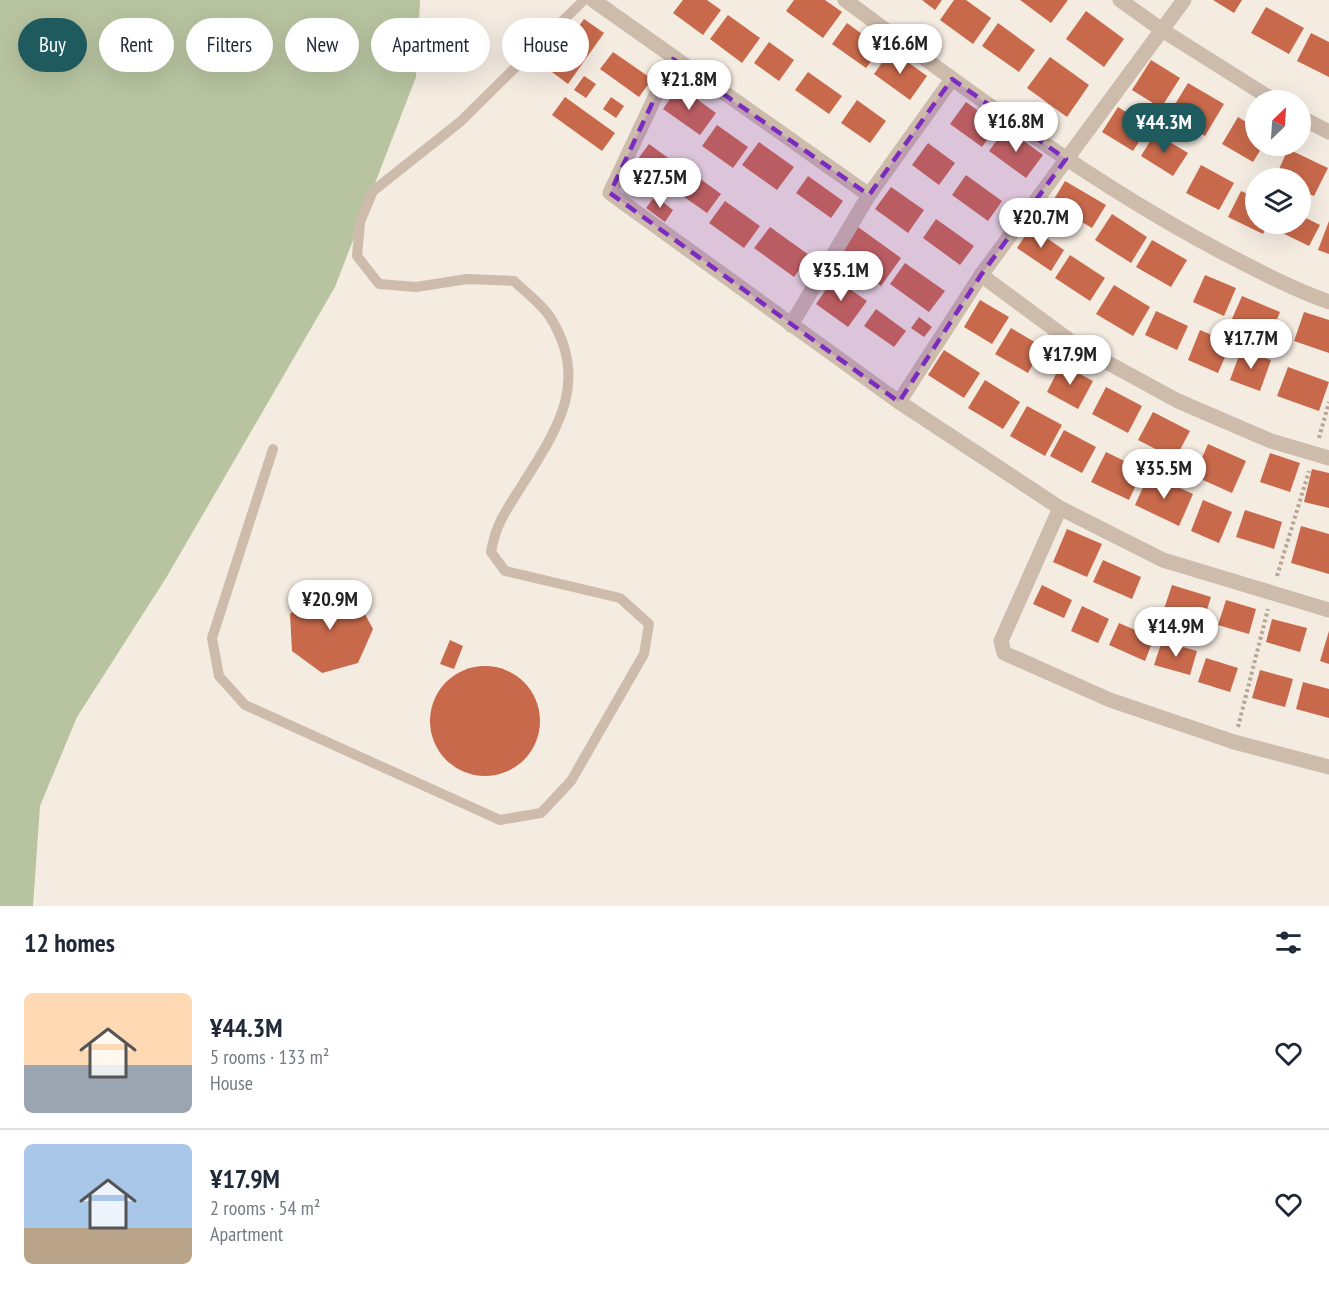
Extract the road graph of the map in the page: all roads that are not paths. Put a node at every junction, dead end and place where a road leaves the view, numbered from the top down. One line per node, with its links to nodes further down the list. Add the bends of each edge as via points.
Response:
1 (584, 0): 18 (lane, via 460,122 373,190 360,222 357,256 380,284 416,287 467,279 514,281 549,316 566,356 568,394 557,430 495,528 491,552 505,571 620,598 649,624 639,664 571,781 541,813 500,820 245,705 219,676 212,638)
2 (593, 0): 7 (street)
3 (845, 0): 8 (street)
4 (1120, 0): 6 (street)
5 (1184, 0): 6 (street)
6 (1162, 30): 9 (street); 12 (street)
7 (673, 59): 13 (street); 16 (street, via 610,193)
8 (952, 79): 12 (street); 13 (street)
9 (1257, 90)
10 (1311, 123): 11 (street)
11 (1329, 132)
12 (1066, 159): 14 (street); 15 (street, via 1176,227 1292,288)
13 (869, 195): 16 (street)
14 (981, 275): 17 (street); 19 (street, via 1077,346 1178,401 1271,441)
15 (1329, 302)
16 (791, 325): 17 (street)
17 (899, 402): 20 (street)
18 (273, 449)
19 (1321, 457)
20 (1060, 508): 21 (street, via 1163,560); 22 (street, via 1001,641 1004,653 1110,700 1234,742)
21 (1329, 610)
22 (1329, 767)

